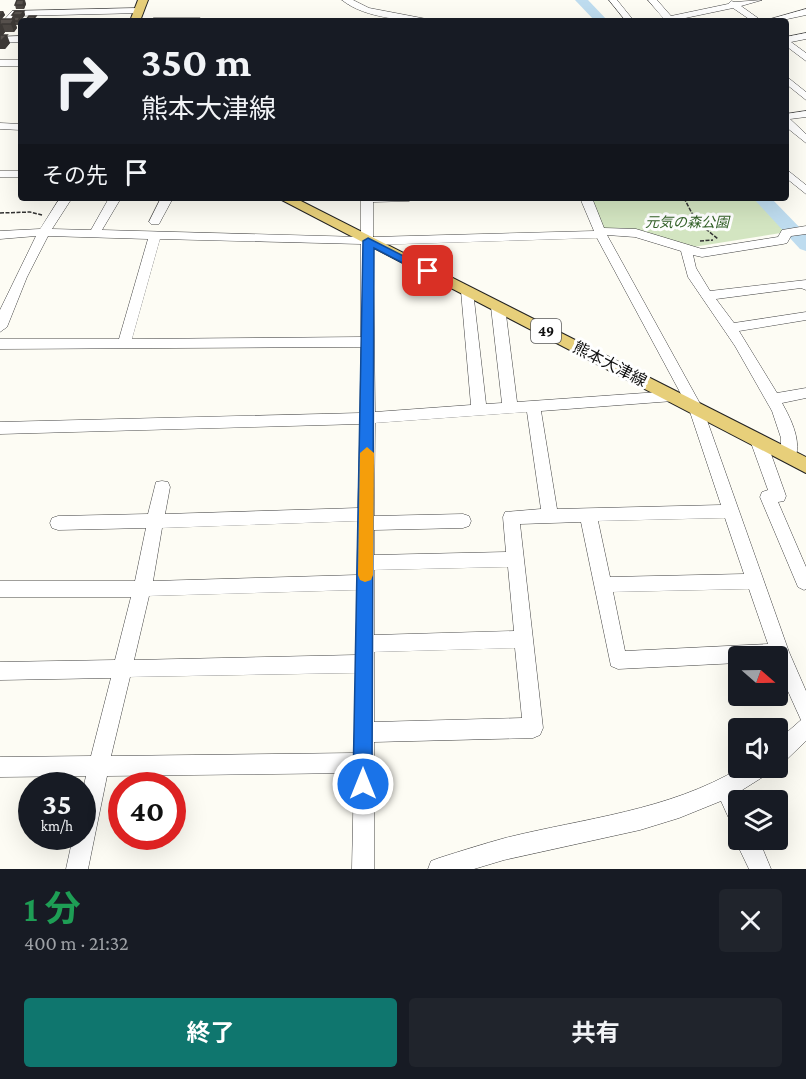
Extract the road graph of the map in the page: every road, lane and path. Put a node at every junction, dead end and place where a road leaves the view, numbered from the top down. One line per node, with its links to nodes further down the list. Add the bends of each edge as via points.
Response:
1 (143, 0): 9 (main road)
2 (346, 0): 7 (street)
3 (613, 0): 12 (street)
4 (652, 0): 13 (street)
5 (758, 0): 6 (street)
6 (730, 3): 14 (street, via 698,8); 15 (street)
7 (367, 10): 10 (street); 11 (street)
8 (806, 12): 16 (street)
9 (137, 16): 17 (street, via 12,14)
10 (363, 18)
11 (415, 18)
12 (628, 18)
13 (668, 18)
14 (672, 18)
15 (753, 18)
16 (780, 18)
17 (8, 20)
18 (806, 36): 21 (street)
19 (18, 39): 20 (street)
20 (0, 40)
21 (789, 40)
22 (789, 44): 23 (street)
23 (806, 58)
24 (0, 63): 25 (street)
25 (18, 63)
26 (789, 82): 27 (street)
27 (806, 97)
28 (806, 114): 29 (street)
29 (789, 118)
30 (789, 122): 33 (street)
31 (0, 126): 32 (street)
32 (18, 127)
33 (806, 140)
34 (0, 174): 35 (street)
35 (18, 174)
36 (789, 174): 37 (street)
37 (804, 187)
38 (64, 201): 46 (street)
39 (113, 201): 51 (street)
40 (166, 201): 47 (street)
41 (291, 201): 53 (main road, 熊本大津線 / 49)
42 (367, 201): 53 (street)
43 (587, 201): 50 (street)
44 (686, 201): 54 (path, via 696,221 718,239)
45 (0, 213): 46 (path, via 30,212)
46 (51, 220): 49 (street)
47 (155, 229): 51 (street); 53 (street); 64 (street)
48 (806, 230): 54 (street, via 786,233 783,240 702,253)
49 (43, 232): 51 (street); 52 (street); 60 (street)
50 (600, 232): 53 (street); 54 (street, via 636,233); 70 (street)
51 (94, 234)
52 (0, 235)
53 (368, 241): 56 (main road, 熊本大津線 / 49); 62 (street)
54 (693, 245): 57 (street, via 687,261)
55 (806, 286): 57 (street)
56 (467, 291): 58 (main road, 熊本大津線 / 49); 71 (street)
57 (706, 296): 61 (street)
58 (498, 307): 65 (main road, 熊本大津線 / 49); 69 (street)
59 (806, 316): 61 (street)
60 (0, 327)
61 (730, 328): 67 (street)
62 (368, 342): 64 (street); 72 (street)
63 (0, 344): 64 (street)
64 (124, 344)
65 (673, 396): 68 (street); 70 (main road, 熊本大津線 / 49)
66 (805, 396): 67 (street)
67 (772, 399): 75 (street, via 789,439)
68 (533, 406): 69 (street); 80 (street)
69 (510, 407): 71 (street)
70 (696, 409): 74 (main road, 熊本大津線 / 49); 78 (street)
71 (479, 410): 72 (street)
72 (367, 418): 73 (street); 81 (street)
73 (0, 428)
74 (758, 440): 75 (main road, 熊本大津線 / 49); 89 (street, via 778,496 768,496)
75 (789, 457): 76 (main road, 熊本大津線 / 49)
76 (806, 466)
77 (162, 487): 83 (street)
78 (732, 511): 79 (street); 87 (street)
79 (588, 514): 80 (street); 90 (street)
80 (550, 516): 85 (street, via 511,517)
81 (366, 518): 82 (street); 83 (street); 86 (street)
82 (462, 520)
83 (155, 521): 84 (street); 92 (street)
84 (58, 523)
85 (516, 559): 86 (street); 93 (street)
86 (365, 563): 88 (street)
87 (756, 581): 90 (street); 95 (street)
88 (365, 582): 92 (street); 94 (street)
89 (804, 582)
90 (604, 585): 96 (street, via 618,660)
91 (0, 589): 92 (street)
92 (141, 589): 98 (street)
93 (524, 639): 94 (street); 103 (street, via 533,728)
94 (365, 644): 97 (street)
95 (778, 646)
96 (728, 655)
97 (365, 664): 98 (street); 103 (street)
98 (122, 669): 99 (street); 105 (street)
99 (0, 671)
100 (788, 671): 101 (street)
101 (806, 713)
102 (806, 728): 104 (street)
103 (363, 732): 106 (street)
104 (788, 745)
105 (99, 764): 106 (street); 107 (street); 112 (street)
106 (363, 764): 113 (street)
107 (0, 766)
108 (742, 778): 109 (street)
109 (725, 788): 110 (street); 114 (street, via 640,820 504,849)
110 (728, 793)
111 (753, 850): 115 (street)
112 (77, 869)
113 (363, 869)
114 (439, 869)
115 (760, 869)

